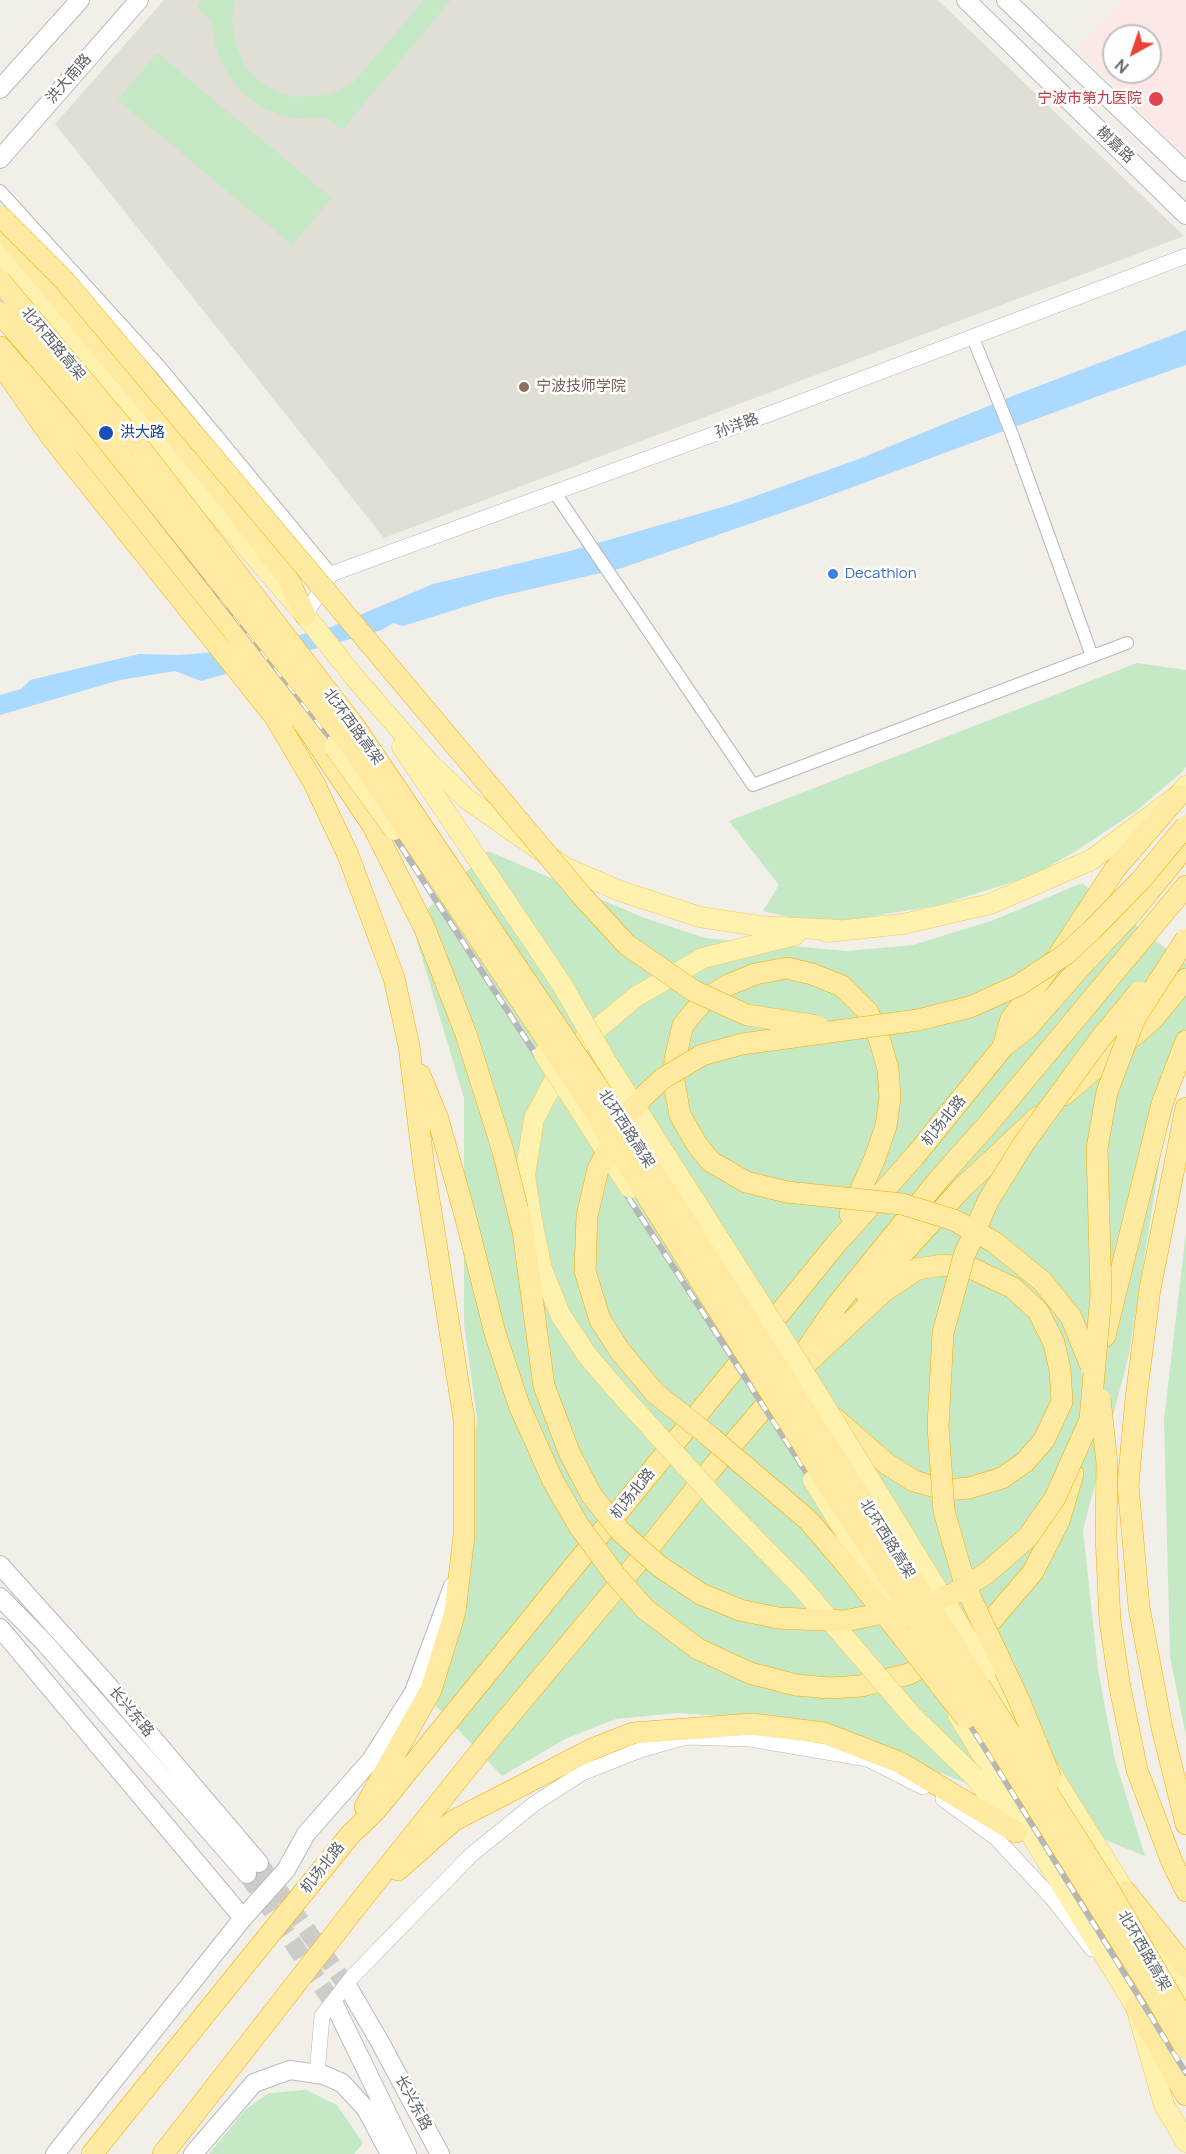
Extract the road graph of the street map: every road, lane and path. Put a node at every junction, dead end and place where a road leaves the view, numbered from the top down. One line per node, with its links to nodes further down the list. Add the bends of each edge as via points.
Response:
1 (80, 0): 5 (main road)
2 (139, 0): 6 (main road, 洪大南路)
3 (966, 0): 9 (main road, 榭嘉路)
4 (1006, 0): 7 (main road, 榭嘉路)
5 (0, 89)
6 (0, 159)
7 (1186, 172)
8 (0, 191): 21 (street, via 160,368)
9 (1186, 215)
10 (0, 216): 33 (highway, bridge, via 71,289 627,945 694,991 747,1015)
11 (0, 227): 22 (highway, via 227,498 288,579)
12 (0, 253): 22 (main road)
13 (1186, 256): 17 (street, 孙洋路)
14 (0, 281): 46 (highway, 北环西路高架, bridge, via 141,449 355,727 628,1132)
15 (0, 313): 50 (highway, 北环西路高架, bridge, via 82,409 345,738 583,1094)
16 (0, 327): 57 (main road, bridge, via 201,571 386,818 563,1083 756,1386)
17 (973, 338): 20 (street, 孙洋路); 24 (street)
18 (0, 347): 31 (highway, bridge, via 88,449 228,624 305,725 373,826 425,929 466,1034 503,1151 523,1231 544,1386 569,1452 592,1496 621,1531 659,1566 701,1594 740,1610 778,1618 845,1621 953,1594 987,1573 1028,1536 1055,1498 1090,1420 1101,1295 1097,1148 1107,1092 1135,1018)
19 (0, 363): 35 (highway, via 52,438 275,717 314,783 348,855 394,978)
20 (555, 493): 21 (street, 孙洋路); 24 (street, via 753,785)
21 (331, 574): 22 (street)
22 (305, 615): 25 (main road)
23 (1127, 643): 24 (street)
24 (1092, 656)
25 (355, 678): 30 (main road, via 429,763 468,800 566,868 620,891 700,917 759,926); 40 (main road, bridge, via 561,983)
26 (1182, 790): 30 (main road, via 1091,861 990,904 903,924); 36 (highway, via 1115,869 1011,1019)
27 (1186, 826): 33 (highway, bridge, via 1092,930 1066,954 1019,985 970,1007 918,1020)
28 (1186, 846): 36 (highway, 机场北路, via 1027,1028)
29 (1186, 886): 39 (highway, via 837,1305)
30 (839, 930): 47 (main road, bridge, via 786,936 703,958 637,996 570,1051 534,1119 525,1175 531,1216 542,1269 560,1314 587,1355 715,1498 798,1583 913,1717 975,1778)
31 (1186, 937): 46 (highway, bridge, via 1100,1039 994,1191 964,1256 943,1333 938,1425 944,1511 966,1588 1019,1700)
32 (1186, 980): 39 (highway, via 1152,1020 1015,1136 962,1188)
33 (851, 1029): 50 (highway, bridge, via 732,1047 702,1055 662,1078 627,1115 598,1169 587,1216 585,1271 600,1320 627,1360 655,1393 808,1520 992,1752)
34 (1186, 1041): 35 (highway, bridge, via 1162,1104 1148,1157 1079,1455 1059,1521 1033,1572 984,1626 953,1651 909,1674 861,1686 829,1688 796,1685 750,1673 698,1649 645,1609 579,1526 553,1481 519,1405 495,1333 438,1119)
35 (409, 1046): 42 (highway, via 464,1419 464,1535)
36 (1003, 1047): 38 (highway, 机场北路, via 914,1157)
37 (1186, 1108): 45 (highway, via 1150,1289 1128,1485 1139,1607 1162,1728)
38 (836, 1244): 48 (highway, 机场北路, via 376,1810); 49 (highway, bridge, via 875,1158 886,1126 890,1098 888,1069 880,1041 868,1012 842,986 787,968 755,974 704,1000 683,1025 674,1082 681,1115 710,1161 746,1182 787,1192 902,1204 954,1220 994,1242 1043,1282 1071,1317 1090,1362 1102,1406 1110,1621 1119,1688 1137,1770)
39 (779, 1390): 40 (highway, bridge, via 883,1292 917,1269 943,1265 971,1268 1013,1288 1038,1311 1054,1343 1062,1402 1044,1440 1025,1462 1002,1478 946,1490 914,1481 887,1464); 54 (highway)
40 (830, 1414): 53 (main road, bridge)
41 (0, 1565): 43 (main road, 长兴东路, via 105,1682 253,1868)
42 (460, 1567): 48 (highway, via 454,1612 431,1690); 55 (main road, via 414,1692 371,1760 306,1834 286,1870)
43 (0, 1597)
44 (0, 1628): 55 (main road)
45 (1186, 1824)
46 (1070, 1827): 62 (highway, 北环西路高架, bridge)
47 (1016, 1832): 54 (highway, via 899,1762 824,1733 752,1724 633,1733 592,1749 453,1821); 57 (main road)
48 (350, 1835): 68 (highway, 机场北路)
49 (1162, 1835): 51 (highway); 52 (highway)
50 (1065, 1852): 63 (highway, 北环西路高架, bridge)
51 (1186, 1864)
52 (1186, 1891)
53 (1126, 1892): 56 (highway); 59 (main road)
54 (355, 1908): 69 (highway)
55 (243, 1918): 67 (main road)
56 (1186, 1967)
57 (1115, 1972): 61 (main road)
58 (349, 1989): 73 (main road, 长兴东路)
59 (1186, 1990)
60 (335, 2006): 72 (main road, 长兴东路)
61 (1136, 2007): 64 (street, via 1053,1899 996,1838 938,1794 868,1759 750,1739 686,1737 582,1773 534,1804 471,1855 353,1976 322,2016); 65 (highway); 66 (main road, via 1164,2106)
62 (1186, 2022)
63 (1186, 2049)
64 (318, 2074): 70 (main road, via 290,2070 254,2083); 71 (main road, via 342,2083 366,2109)
65 (1186, 2095)
66 (1186, 2142)
67 (55, 2154)
68 (92, 2154)
69 (163, 2154)
70 (194, 2154)
71 (390, 2154)
72 (407, 2154)
73 (440, 2154)

